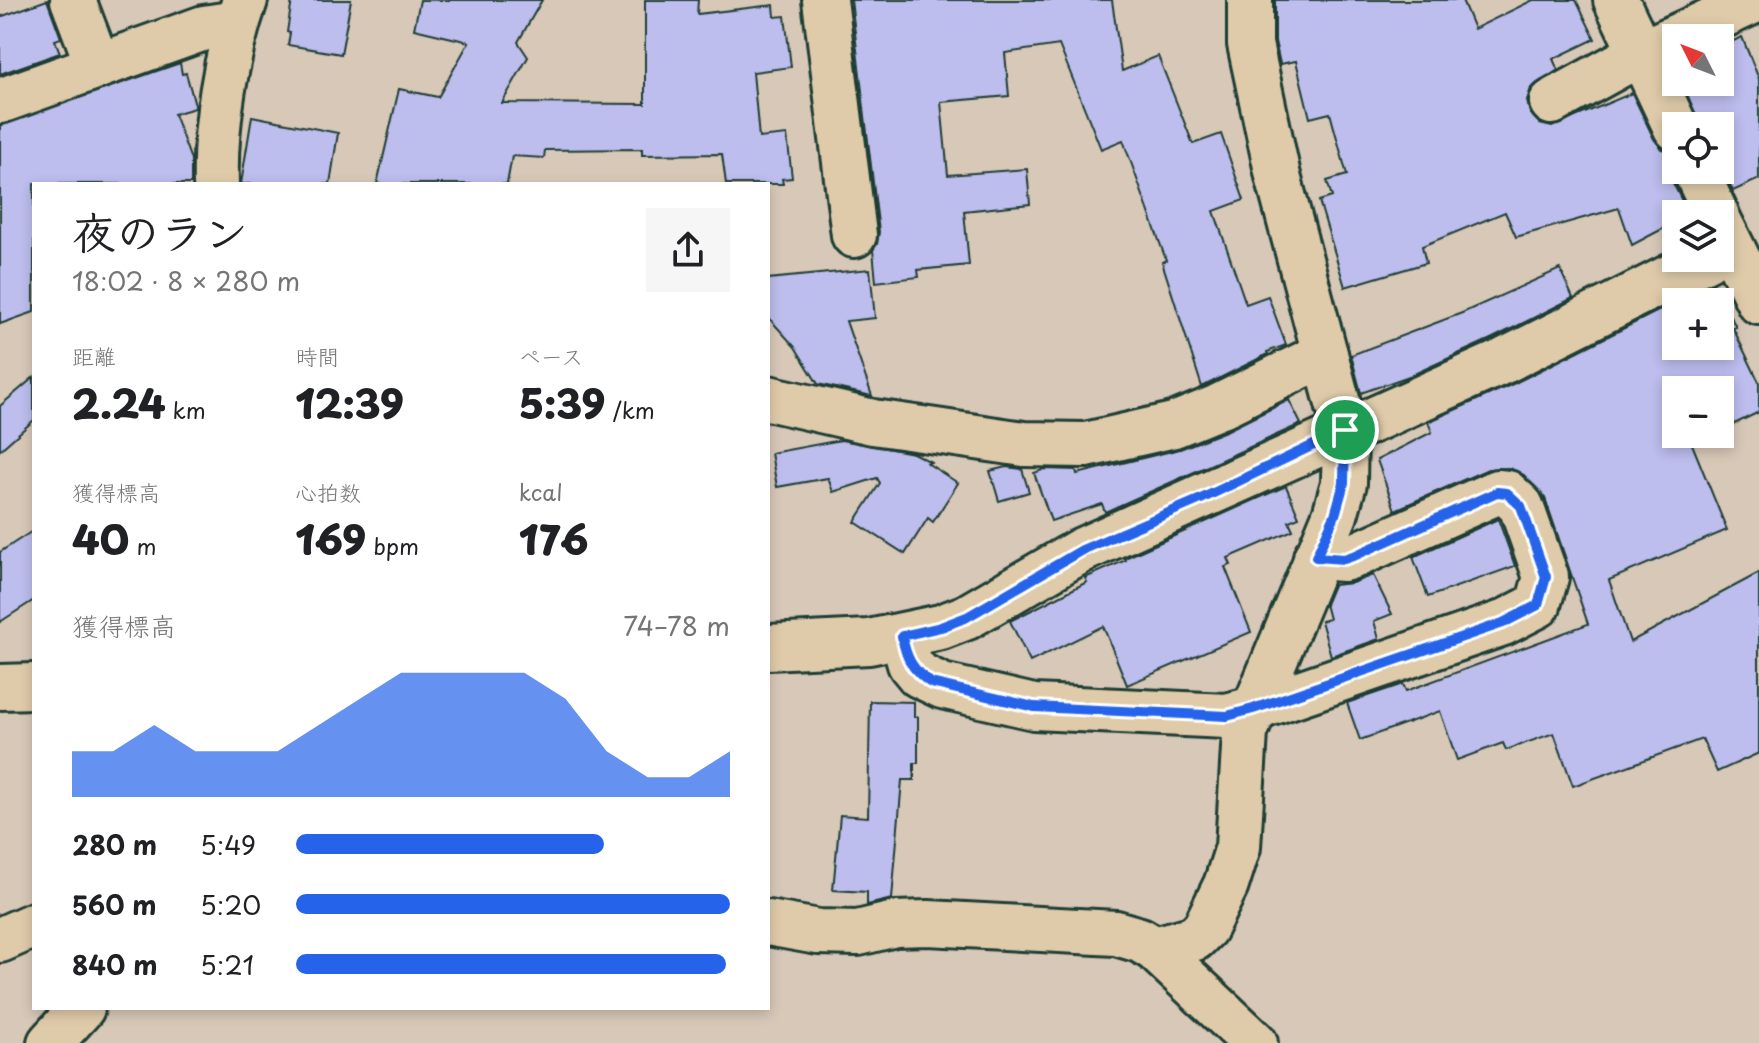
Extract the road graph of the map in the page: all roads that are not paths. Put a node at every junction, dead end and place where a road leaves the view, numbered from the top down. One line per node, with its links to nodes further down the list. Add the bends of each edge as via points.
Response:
1 (73, 0): 8 (street)
2 (825, 0): 13 (street)
3 (1250, 0): 17 (street, via 1257,78)
4 (1616, 0): 7 (street)
5 (1756, 0): 7 (street)
6 (241, 11): 8 (street); 12 (street, via 215,143)
7 (1641, 53): 10 (street); 11 (street)
8 (98, 66): 9 (street)
9 (0, 101)
10 (1552, 102)
11 (1669, 112)
12 (216, 182)
13 (854, 235)
14 (1734, 254): 16 (street)
15 (1665, 272): 19 (street, via 1504,361)
16 (1759, 302)
17 (1325, 354): 18 (street, via 1174,425 1086,445 1024,444 898,426); 19 (street)
18 (770, 398)
19 (1345, 430): 20 (street, via 1344,483); 21 (street, via 1082,550 967,617)
20 (1316, 557): 25 (street); 25 (street, via 1356,555 1497,492 1507,493 1521,506 1546,577 1538,605 1503,623)
21 (902, 636): 22 (street); 25 (street, via 910,664 931,683 1034,707 1227,716)
22 (770, 647)
23 (32, 686): 24 (street)
24 (0, 687)
25 (1253, 709): 29 (street, via 1242,758 1238,847 1226,885 1195,938)
26 (770, 923): 29 (street, via 818,932 858,933 928,923 1116,933)
27 (32, 926): 28 (street)
28 (0, 940)
29 (1155, 949): 32 (street)
30 (80, 1010): 31 (street)
31 (50, 1043)
32 (1255, 1043)

